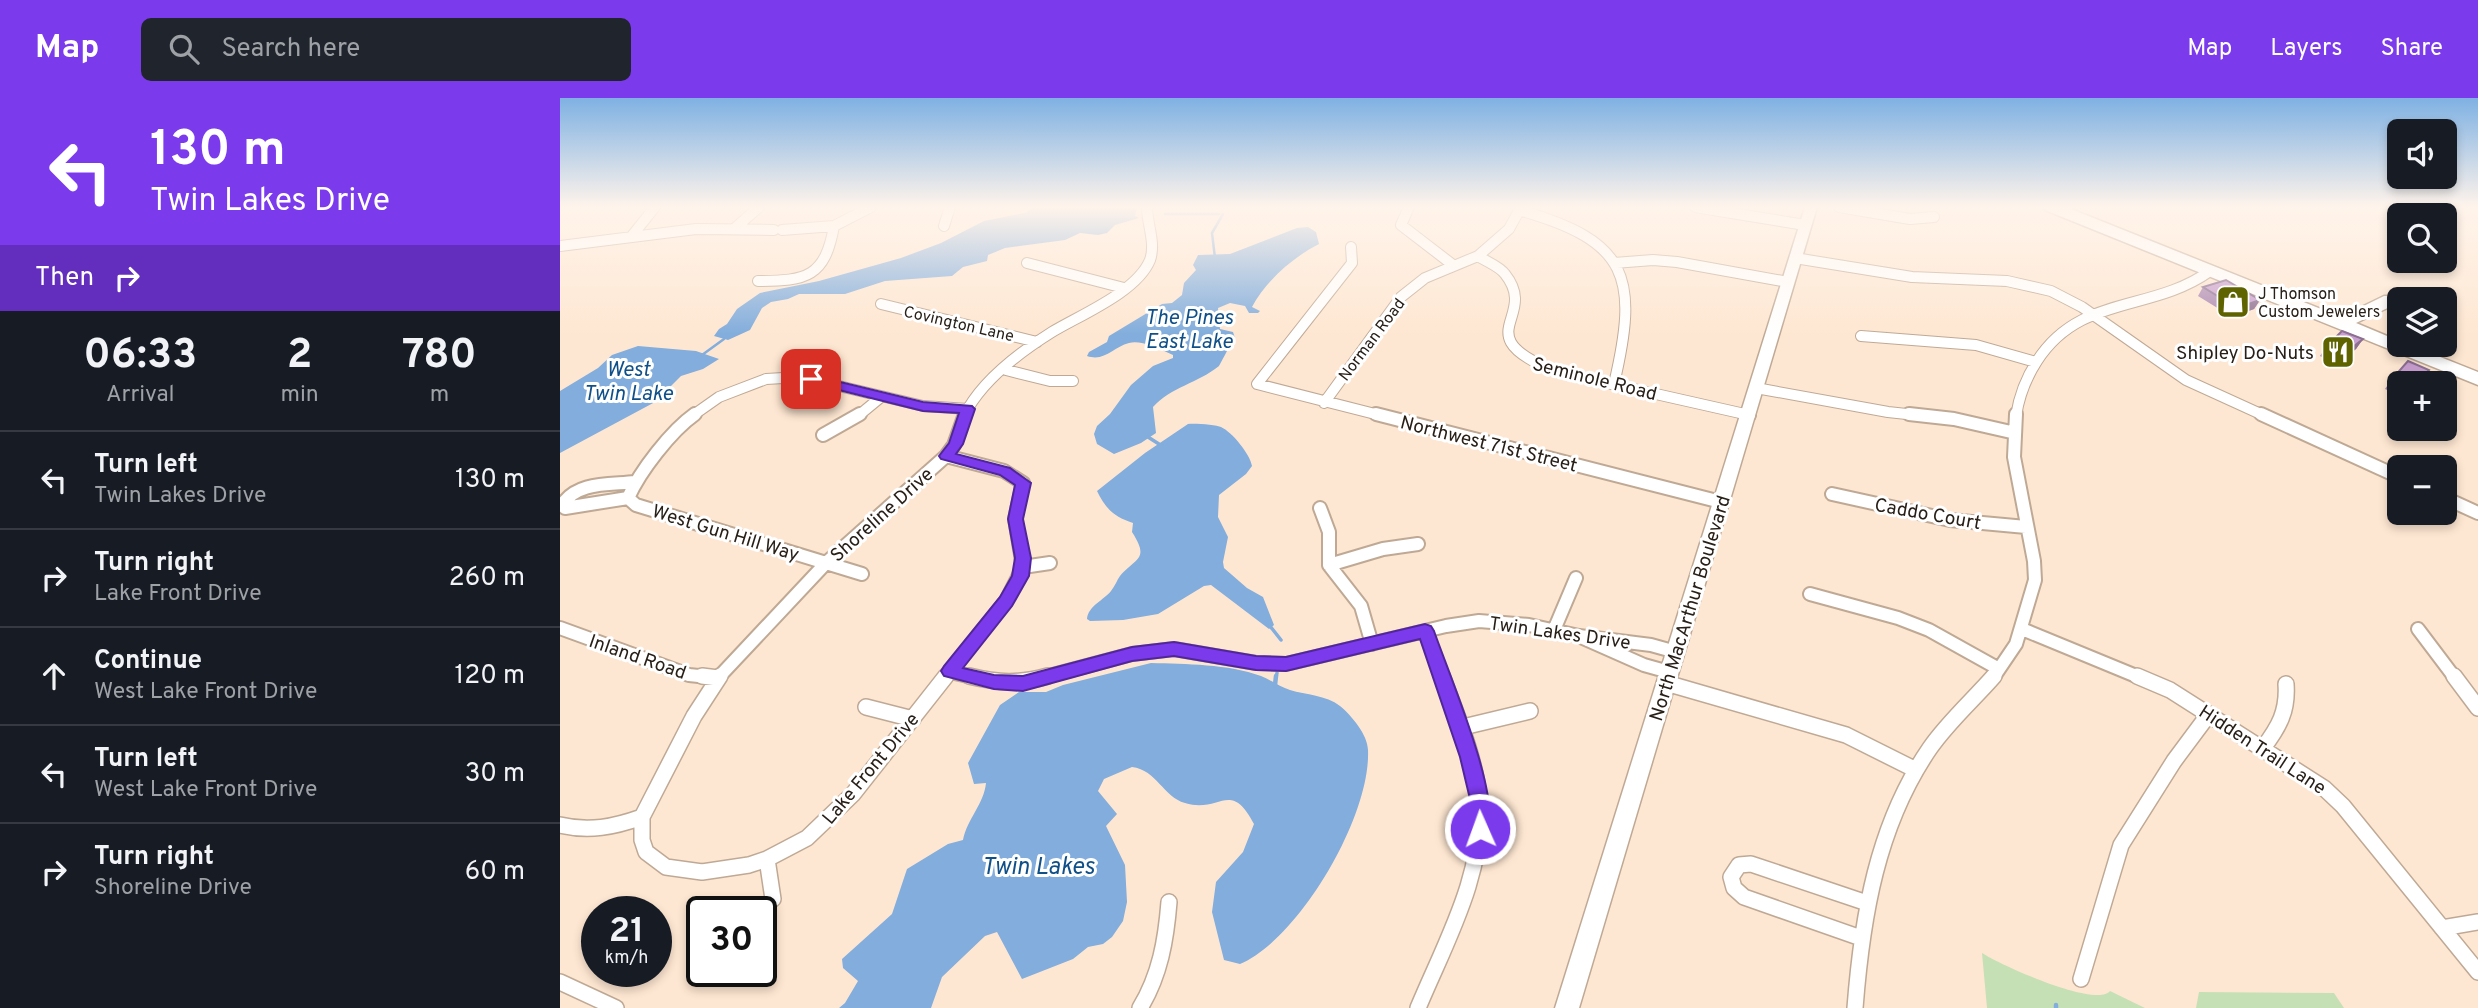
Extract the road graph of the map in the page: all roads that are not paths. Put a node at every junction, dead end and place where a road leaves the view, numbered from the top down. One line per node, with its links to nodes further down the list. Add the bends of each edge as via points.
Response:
1 (829, 249): 16 (street, via 827,258 804,275)
2 (1153, 249): 18 (street, Shoreline Drive, via 1140,275)
3 (1350, 249): 36 (street, Northwest 71st Street, via 1352,263 1257,384)
4 (1434, 249): 14 (street)
5 (1486, 249): 10 (street, Norman Road)
6 (1604, 249): 13 (street)
7 (1798, 249): 11 (main road, North MacArthur Boulevard)
8 (2156, 249): 15 (highway)
9 (2181, 249): 22 (highway)
10 (1478, 256): 14 (street, Norman Road); 33 (street, Seminole Road, via 1505,274 1514,291 1507,333 1510,347 1527,362)
11 (1795, 258): 17 (main road, North MacArthur Boulevard); 21 (street, via 1901,276 2028,284)
12 (1027, 263): 18 (street)
13 (1614, 263): 17 (street, via 1677,262); 33 (street, via 1627,299 1626,340)
14 (1453, 265): 36 (street, Norman Road, via 1401,296)
15 (2210, 271): 21 (street, via 2164,295); 22 (highway)
16 (758, 281)
17 (1788, 282): 34 (main road, North MacArthur Boulevard)
18 (1124, 288): 25 (street, Shoreline Drive)
19 (2385, 298): 22 (highway)
20 (881, 304): 25 (street, Covington Lane)
21 (2091, 313): 27 (street, via 2058,334); 42 (street, via 2186,380)
22 (2345, 317): 23 (highway); 31 (highway)
23 (2387, 330)
24 (1861, 336): 27 (street, via 1976,345)
25 (1037, 342): 29 (street, Shoreline Drive)
26 (2456, 357): 28 (highway)
27 (2036, 362): 39 (street)
28 (2478, 366)
29 (1006, 370): 32 (street, Covington Lane); 37 (street, Shoreline Drive)
30 (766, 379): 35 (street, via 801,377); 43 (street, via 736,388 700,410 672,434)
31 (2478, 379)
32 (1073, 382)
33 (1614, 384): 38 (street, Seminole Road)
34 (1756, 388): 38 (main road, North MacArthur Boulevard); 39 (street)
35 (881, 397): 37 (street); 40 (street, via 854,419)
36 (1324, 403): 46 (street, Northwest 71st Street)
37 (968, 409): 41 (street, Shoreline Drive, via 956,444)
38 (1749, 415): 46 (main road, North MacArthur Boulevard)
39 (2011, 432): 50 (street)
40 (823, 435)
41 (946, 456): 52 (street, Shoreline Drive); 55 (street, via 1019,478 1024,488 1015,519)
42 (2387, 472)
43 (635, 482): 45 (street); 45 (street, via 579,489 562,505)
44 (1832, 494): 50 (street, Caddo Court, via 1950,520)
45 (628, 498): 52 (street, West Gun Hill Way, via 636,505)
46 (1721, 502): 66 (main road, North MacArthur Boulevard)
47 (2457, 503): 49 (street)
48 (1320, 508): 54 (street, via 1329,532)
49 (2478, 513)
50 (2026, 527): 60 (street, via 2035,580)
51 (1418, 544): 54 (street)
52 (826, 563): 56 (street, West Gun Hill Way); 69 (street, Shoreline Drive)
53 (1050, 563): 55 (street)
54 (1329, 565): 65 (street, via 1361,606)
55 (1023, 567): 68 (street, Lake Front Drive, via 1006,601)
56 (862, 574)
57 (1576, 578): 62 (street)
58 (1810, 594): 67 (street, via 1929,630)
59 (560, 628): 69 (street, Inland Road, via 689,675)
60 (2022, 629): 67 (street); 75 (street, Hidden Trail Lane, via 2171,690)
61 (2418, 629): 73 (street)
62 (1554, 630): 63 (street, Twin Lakes Drive, via 1494,621); 64 (street, Twin Lakes Drive)
63 (1425, 631): 65 (street, Twin Lakes Drive); 77 (street)
64 (1579, 636): 66 (street, Twin Lakes Drive); 70 (street)
65 (1372, 644): 68 (street, Twin Lakes Drive, via 1286,664 1162,650 1023,683 994,682)
66 (1675, 652): 70 (main road, North MacArthur Boulevard)
67 (2000, 669): 79 (street, via 1945,729)
68 (950, 671): 76 (street, Lake Front Drive)
69 (718, 678): 80 (street, Shoreline Drive)
70 (1668, 678): 79 (street, via 1846,735); 95 (main road, North MacArthur Boulevard)
71 (2286, 684): 78 (street, via 2286,717)
72 (866, 707): 76 (street)
73 (2478, 708)
74 (1530, 711): 77 (street)
75 (2209, 714): 78 (street, Hidden Trail Lane); 90 (street, via 2121,845)
76 (912, 719): 82 (street, Lake Front Drive, via 839,810 807,838)
77 (1459, 728): 94 (street, via 1479,799 1477,848)
78 (2263, 748): 87 (street, Hidden Trail Lane, via 2334,796)
79 (1916, 771): 85 (street, via 1893,818)
80 (642, 817): 81 (street, via 594,830); 82 (street, Lake Front Drive, via 646,852 666,867 702,872)
81 (560, 825)
82 (767, 859): 83 (street)
83 (773, 896)
84 (1169, 902): 93 (street, via 1162,961)
85 (1867, 903): 88 (street); 88 (street, via 1751,864 1739,865 1731,877 1744,897)
86 (2478, 922): 87 (street)
87 (2442, 929): 89 (street, Hidden Trail Lane)
88 (1861, 938): 96 (street)
89 (2478, 972)
90 (2081, 979)
91 (560, 982): 92 (street)
92 (616, 1008)
93 (1140, 1008)
94 (1418, 1008)
95 (1567, 1008)
96 (1855, 1008)

